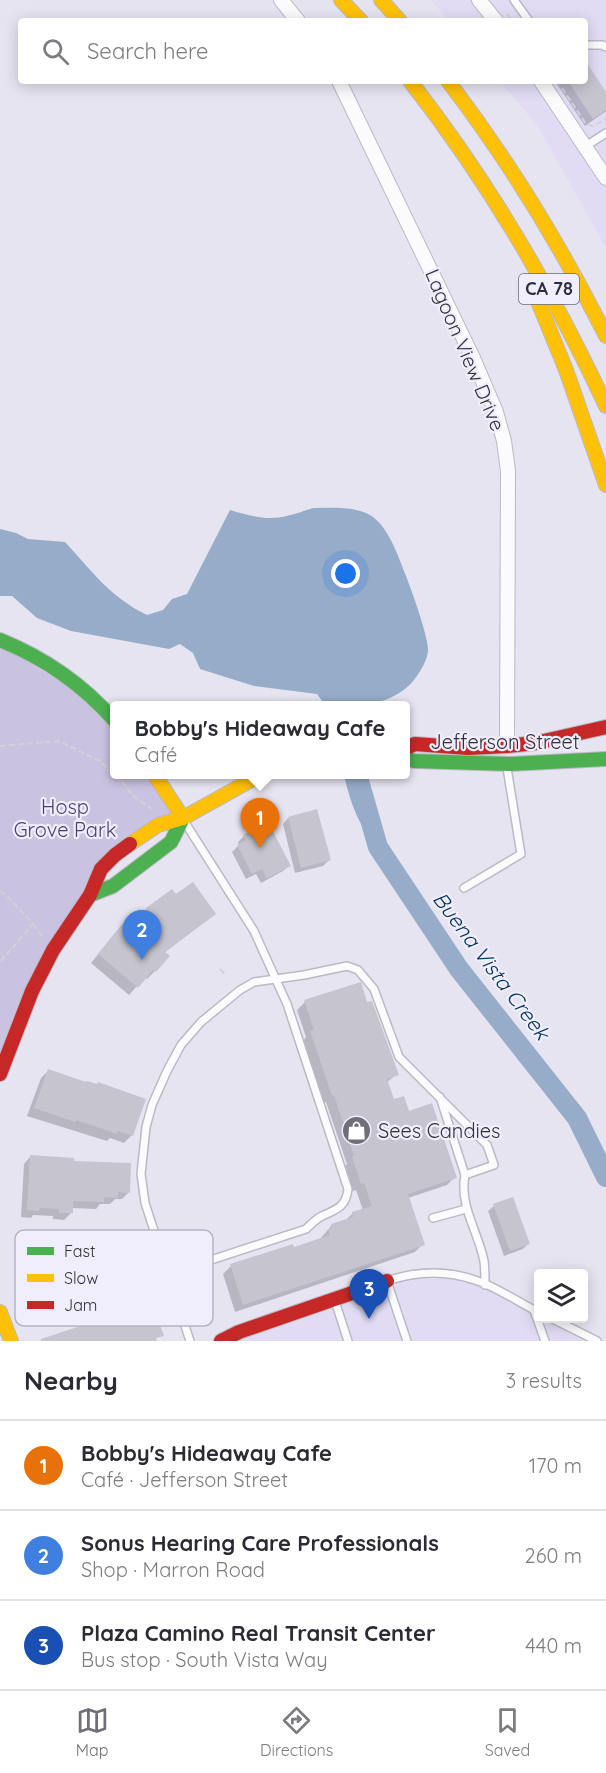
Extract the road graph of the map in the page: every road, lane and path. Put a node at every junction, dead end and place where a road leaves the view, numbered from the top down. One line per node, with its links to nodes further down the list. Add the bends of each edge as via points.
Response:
1 (281, 0): 6 (street)
2 (341, 0): 7 (main road)
3 (381, 0): 8 (main road)
4 (479, 0): 9 (street)
5 (514, 0): 10 (lane)
6 (296, 18)
7 (358, 18)
8 (397, 18)
9 (494, 18)
10 (527, 18)
11 (588, 45): 12 (lane)
12 (606, 47)
13 (340, 84): 33 (street, Lagoon View Drive, via 473,358 504,441 508,471)
14 (412, 84): 21 (main road, CA 78)
15 (450, 84): 23 (main road, CA 78)
16 (543, 84): 20 (street)
17 (559, 84): 18 (path, via 586,124 598,125)
18 (606, 119)
19 (606, 133): 20 (lane)
20 (586, 146): 22 (street)
21 (482, 178): 26 (main road, CA 78, via 561,312); 27 (main road, via 554,339)
22 (606, 178)
23 (551, 230): 24 (main road); 25 (main road, CA 78)
24 (606, 314)
25 (606, 336)
26 (606, 406)
27 (606, 485)
28 (0, 640): 29 (main road, via 32,652 67,674)
29 (110, 717)
30 (606, 726): 33 (main road, Jefferson Street)
31 (0, 746): 37 (path, via 59,741 100,761)
32 (410, 746): 33 (main road, Jefferson Street)
33 (507, 746)
34 (606, 759): 36 (main road, Jefferson Street)
35 (410, 760): 36 (main road, Jefferson Street)
36 (507, 765): 43 (lane, via 521,854)
37 (110, 771)
38 (119, 779): 41 (path, via 132,795)
39 (157, 779): 42 (main road)
40 (251, 779): 42 (main road)
41 (152, 808)
42 (183, 818): 45 (main road, via 171,842 113,886); 45 (main road, via 158,825 115,855 101,869); 49 (lane, via 254,931)
43 (464, 888)
44 (0, 891): 46 (path, via 33,924)
45 (90, 895): 50 (main road, via 53,950)
46 (0, 962)
47 (220, 969): 48 (path)
48 (225, 974)
49 (274, 980): 51 (lane, via 347,966 358,970 374,989 399,1057); 55 (lane, via 254,982 240,990 201,1022 166,1071 146,1127 141,1174); 56 (lane, via 287,1004 348,1189 347,1197 344,1205 306,1228)
50 (0, 1074)
51 (440, 1097): 52 (lane); 52 (lane, via 487,1145 494,1165)
52 (465, 1175): 53 (lane)
53 (466, 1209): 54 (lane); 58 (lane, via 484,1262)
54 (433, 1218)
55 (154, 1230)
56 (213, 1259)
57 (387, 1281): 58 (lane, via 407,1274 435,1272); 59 (main road); 69 (lane)
58 (485, 1285): 60 (lane)
59 (334, 1299): 67 (main road); 68 (lane)
60 (534, 1310)
61 (0, 1312): 65 (main road)
62 (540, 1323): 70 (lane)
63 (561, 1323): 71 (lane)
64 (185, 1326): 66 (lane)
65 (10, 1341)
66 (190, 1341)
67 (221, 1341)
68 (348, 1341)
69 (407, 1341)
70 (545, 1341)
71 (597, 1341)

